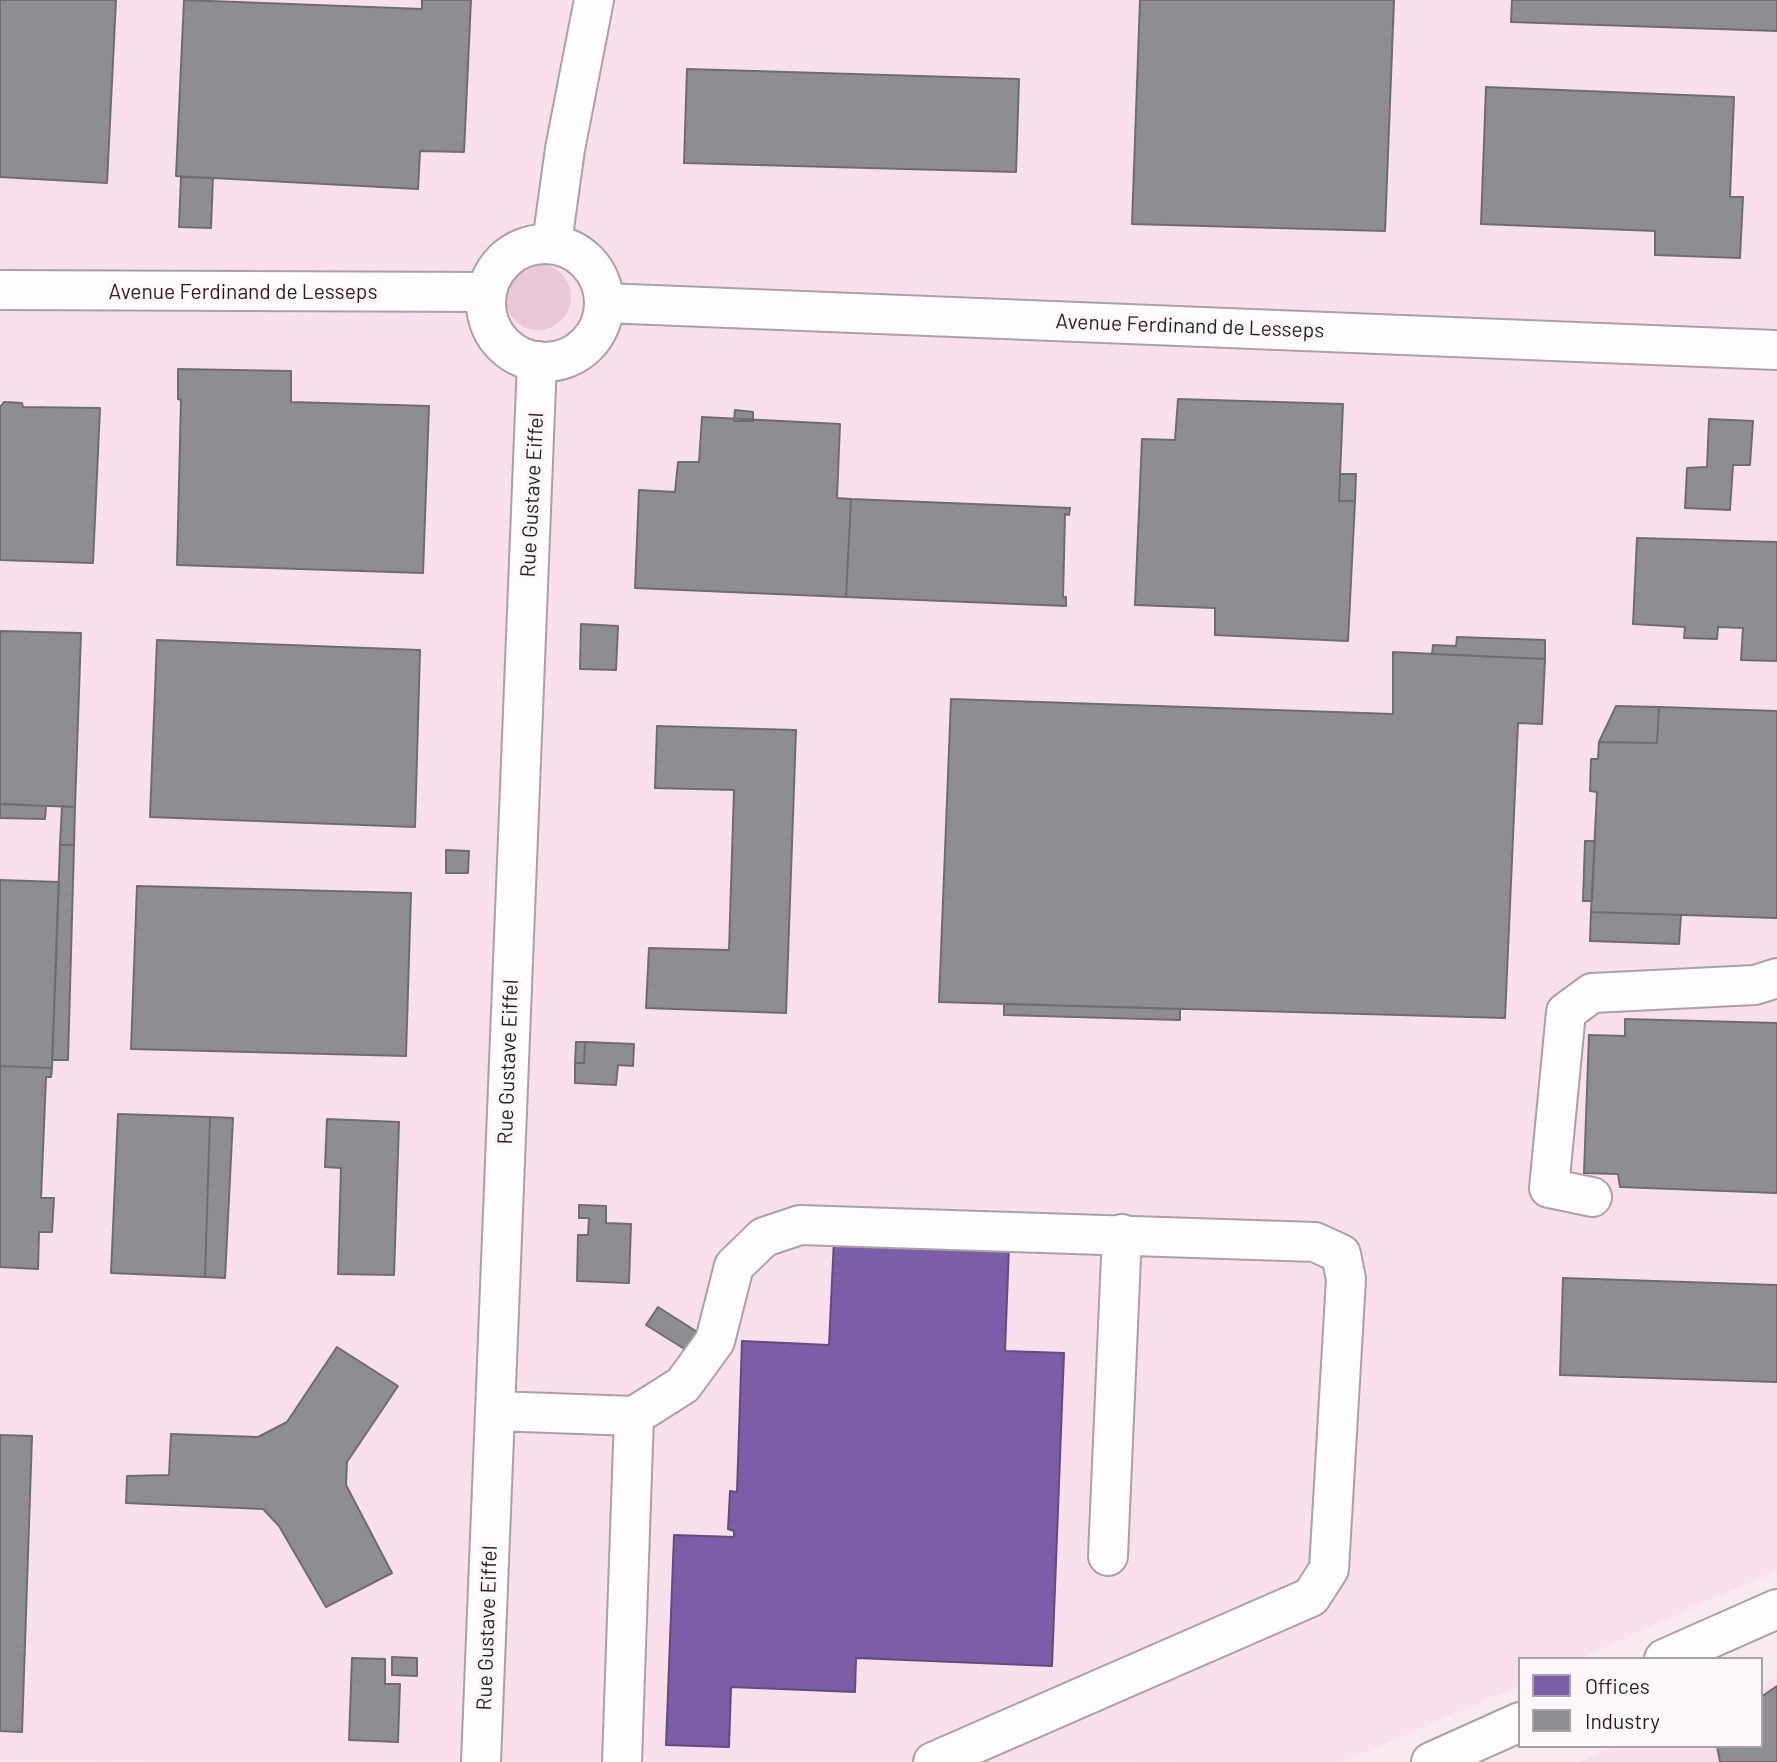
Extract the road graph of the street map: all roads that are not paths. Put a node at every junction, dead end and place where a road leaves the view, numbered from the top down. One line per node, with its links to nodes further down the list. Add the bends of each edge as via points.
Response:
1 (594, 0): 2 (main road)
2 (552, 243): 4 (main road, via 526,247 503,261); 5 (main road, via 568,248 594,270)
3 (0, 290): 4 (main road, Avenue Ferdinand de Lesseps)
4 (486, 292): 7 (main road, via 489,324 497,338 508,349)
5 (604, 303): 6 (main road, Avenue Ferdinand de Lesseps); 7 (main road, via 601,320 583,347 554,361)
6 (1777, 350)
7 (537, 362): 11 (main road, Rue Gustave Eiffel)
8 (1777, 978): 9 (main road, via 1755,985 1592,993 1566,1012 1549,1188)
9 (1592, 1197)
10 (1122, 1234): 12 (main road, via 800,1225 764,1237 734,1266 715,1341 683,1385); 13 (main road); 19 (main road, via 1315,1242 1341,1254 1346,1279 1329,1569 1311,1597)
11 (495, 1410): 12 (main road); 17 (main road, Rue Gustave Eiffel)
12 (634, 1416): 18 (main road)
13 (1108, 1556)
14 (1777, 1609): 15 (main road)
15 (1669, 1657)
16 (1518, 1723): 20 (main road)
17 (481, 1762)
18 (622, 1762)
19 (933, 1762)
20 (1431, 1762)

